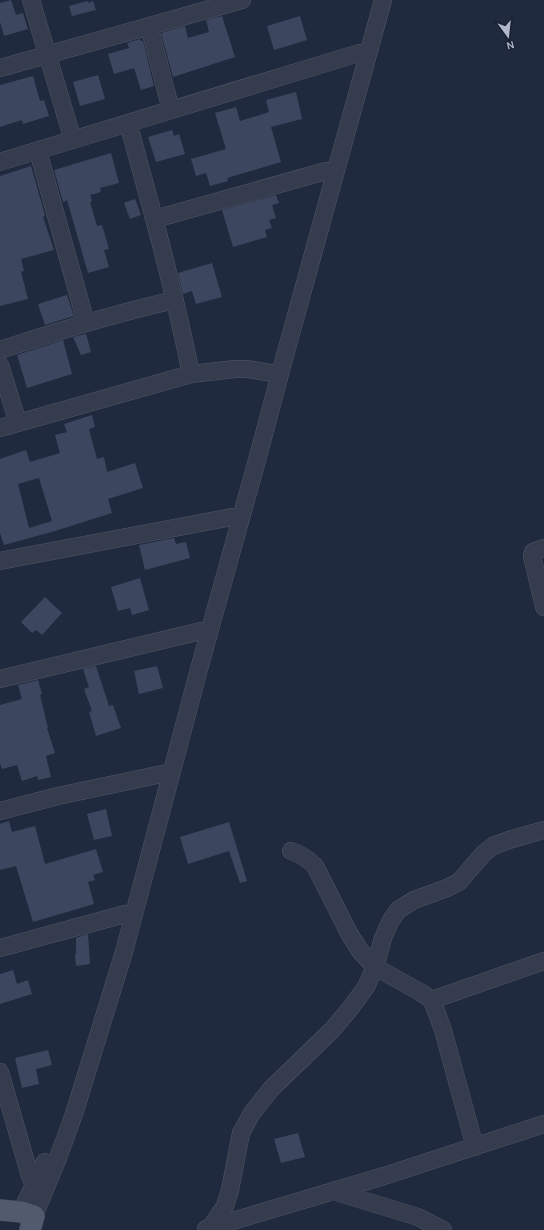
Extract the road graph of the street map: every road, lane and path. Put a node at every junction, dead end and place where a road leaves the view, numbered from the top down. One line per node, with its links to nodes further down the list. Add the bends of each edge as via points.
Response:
1 (31, 0): 7 (street)
2 (242, 0): 5 (street)
3 (373, 0): 6 (street)
4 (383, 0): 24 (street, via 284,359)
5 (149, 26): 7 (street); 9 (street)
6 (359, 53): 9 (street); 14 (street)
7 (47, 55): 8 (street); 11 (street)
8 (0, 68)
9 (171, 110): 10 (street)
10 (128, 123): 11 (street); 15 (street)
11 (73, 140): 12 (street)
12 (38, 151): 13 (street); 17 (street)
13 (0, 162)
14 (326, 171): 15 (street); 20 (street)
15 (155, 219): 16 (street)
16 (175, 300): 17 (street); 21 (street)
17 (86, 323): 18 (street)
18 (0, 350)
19 (0, 365): 22 (street)
20 (271, 373): 21 (street, via 235,369); 24 (street)
21 (191, 374): 22 (street)
22 (18, 423): 23 (street)
23 (0, 428)
24 (252, 462): 25 (street); 43 (street, via 124,952 74,1114)
25 (232, 517): 27 (street); 29 (street)
26 (544, 548): 28 (street, via 533,552 532,556)
27 (0, 561)
28 (544, 606)
29 (201, 631): 30 (street); 31 (street)
30 (0, 679)
31 (162, 774): 32 (street); 35 (street)
32 (0, 811)
33 (544, 830): 38 (street, via 494,846 483,854 459,882 414,900 398,910 383,938)
34 (291, 851): 38 (street, via 308,859 315,866 350,935)
35 (125, 914): 36 (street); 43 (street, via 92,1032)
36 (0, 948)
37 (544, 960): 39 (street)
38 (375, 967): 39 (street); 47 (street, via 366,987 349,1010 271,1089 252,1113 241,1133 225,1206)
39 (432, 1000): 42 (street, via 443,1030)
40 (0, 1072): 43 (street, via 26,1162)
41 (544, 1124): 42 (street)
42 (475, 1147): 44 (street)
43 (39, 1190): 46 (street)
44 (333, 1191): 47 (street); 48 (street, via 418,1217)
45 (0, 1210): 46 (main road)
46 (25, 1222)
47 (207, 1229)
48 (443, 1230)

